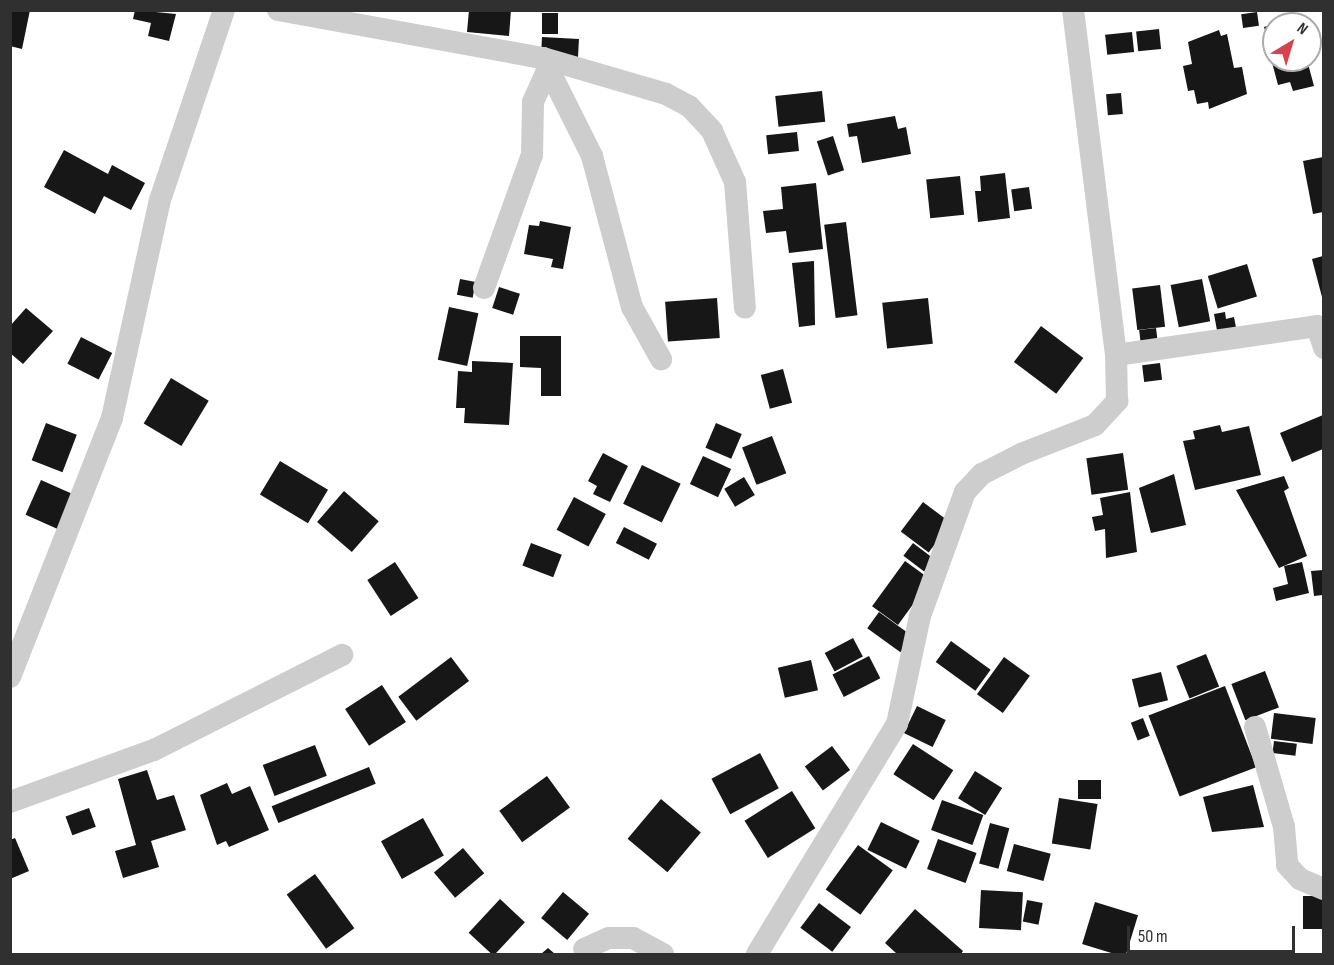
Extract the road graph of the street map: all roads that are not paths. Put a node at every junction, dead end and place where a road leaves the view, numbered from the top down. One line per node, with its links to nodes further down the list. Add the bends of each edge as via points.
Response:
1 (224, 10): 11 (street, via 160,200 112,418)
2 (278, 10): 4 (street)
3 (1073, 10): 8 (street)
4 (546, 64): 5 (street, via 533,102 532,155); 6 (street, via 666,94 689,106 712,130 735,182); 9 (street, via 592,156 628,298)
5 (484, 288)
6 (745, 308)
7 (1323, 348): 8 (street, via 1317,326)
8 (1116, 355): 17 (street, via 1119,388 1109,412 1095,425 982,474 965,492 920,616 897,724)
9 (661, 359)
10 (342, 655): 13 (street, via 154,750)
11 (10, 677)
12 (1255, 727): 14 (street, via 1284,827 1287,865 1300,879)
13 (10, 802)
14 (1323, 889)
15 (584, 949): 16 (street, via 609,938 633,938)
16 (663, 954)
17 (757, 954)

